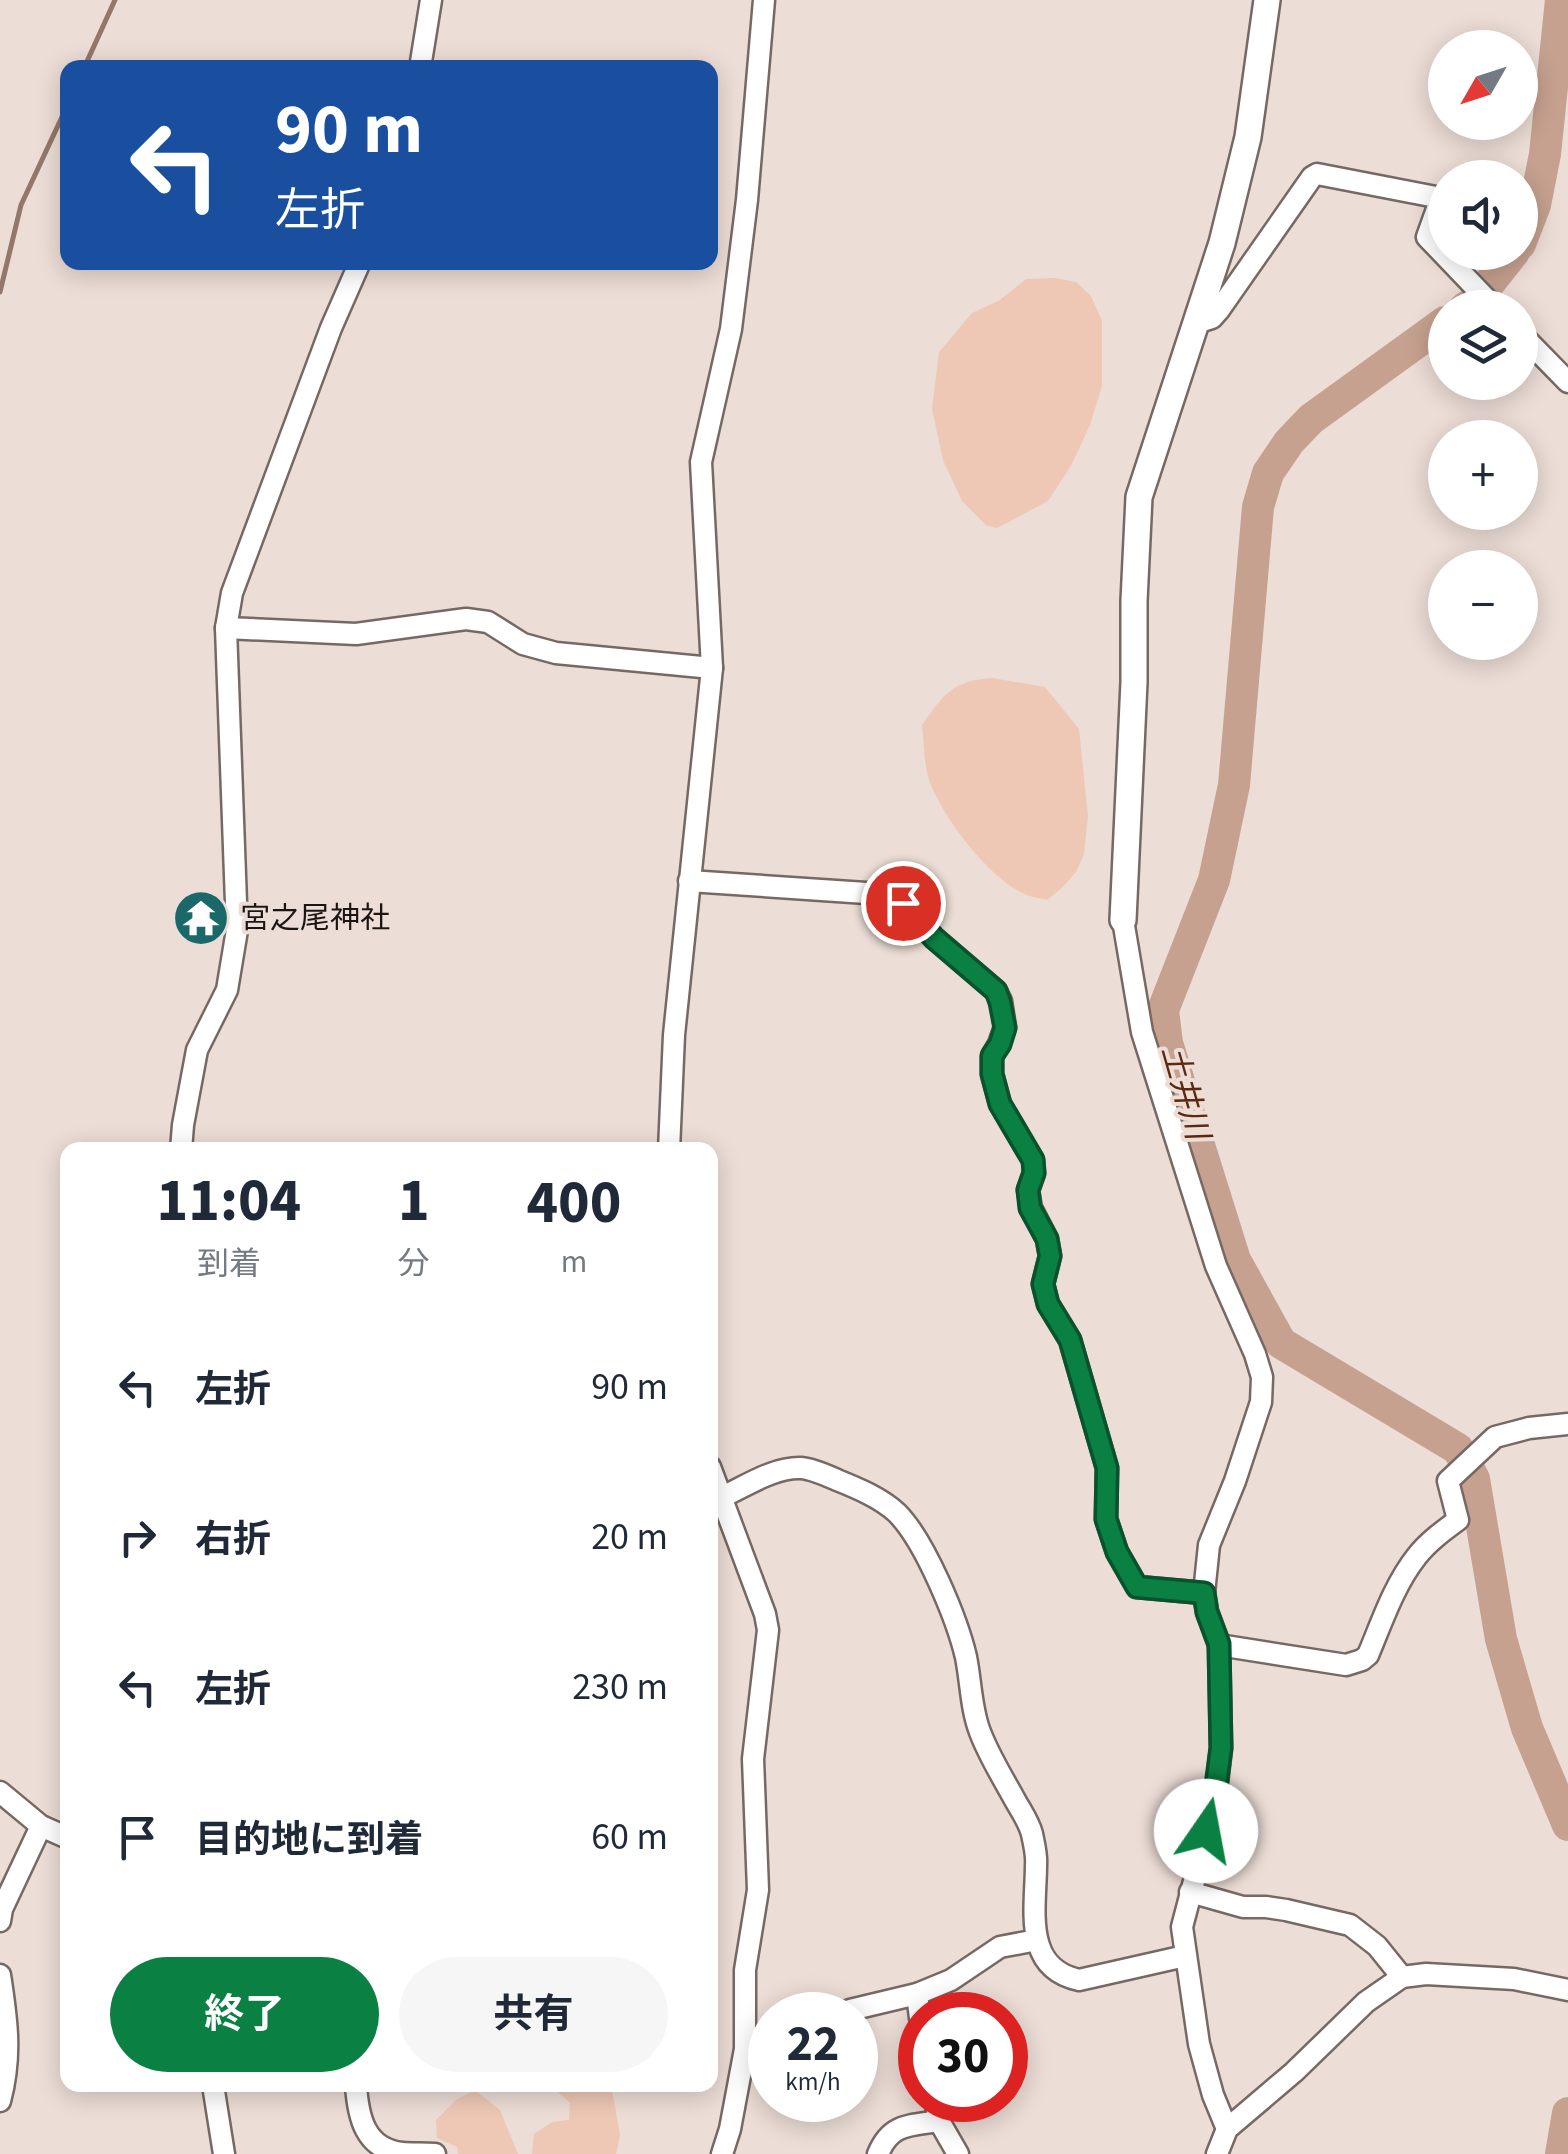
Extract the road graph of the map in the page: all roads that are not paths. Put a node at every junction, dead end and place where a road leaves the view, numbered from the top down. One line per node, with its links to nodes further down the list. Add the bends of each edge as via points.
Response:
1 (432, 0): 4 (street)
2 (764, 0): 11 (street, via 731,329 701,462)
3 (1267, 0): 7 (street, via 1248,137)
4 (421, 60)
5 (357, 270): 10 (street, via 232,593)
6 (1479, 290): 7 (street, via 1427,237 1441,198 1317,174 1219,310)
7 (1196, 323): 13 (street, via 1139,497)
8 (1538, 351): 9 (street)
9 (1568, 382)
10 (226, 628): 11 (street, via 356,634 466,619 556,653); 14 (street, via 237,930 227,990 197,1050)
11 (712, 668): 12 (street)
12 (689, 881): 15 (street); 19 (street, via 894,897 996,991 1005,1028 992,1074 1000,1104 1033,1160 1030,1208 1050,1256 1043,1284 1070,1340 1107,1468 1106,1519 1117,1552 1137,1587)
13 (1123, 920): 19 (street, via 1142,1032 1216,1266 1262,1377 1262,1402 1209,1545)
14 (182, 1142)
15 (669, 1142)
16 (1568, 1424): 20 (street, via 1495,1437 1448,1481 1458,1520 1403,1576 1362,1660 1346,1665)
17 (718, 1487): 18 (street)
18 (722, 1497): 26 (street, via 775,1472 813,1470 897,1513 921,1546 950,1606 978,1729 1031,1828); 39 (street, via 768,1630 753,1759 758,1890 746,1970 745,2049)
19 (1204, 1593): 20 (street)
20 (1219, 1644): 24 (street, via 1221,1748)
21 (0, 1792): 22 (street)
22 (41, 1826): 23 (street); 25 (street)
23 (60, 1834)
24 (1190, 1892): 27 (street, via 1182,1927); 29 (street, via 1350,1925)
25 (0, 1920)
26 (1038, 1940): 27 (street, via 1052,1968 1080,1980); 31 (street, via 1000,1947)
27 (1185, 1956): 36 (street, via 1199,2044)
28 (0, 1975): 34 (street, via 9,2034)
29 (1402, 1977): 30 (street, via 1514,1979); 36 (street)
30 (1568, 1990)
31 (922, 1992)
32 (213, 2092): 37 (street)
33 (357, 2092): 38 (street, via 360,2120 381,2148)
34 (0, 2101)
35 (939, 2122): 40 (street, via 900,2128); 41 (street)
36 (1227, 2129): 42 (street)
37 (224, 2154)
38 (436, 2154)
39 (722, 2154)
40 (878, 2154)
41 (958, 2154)
42 (1217, 2154)

